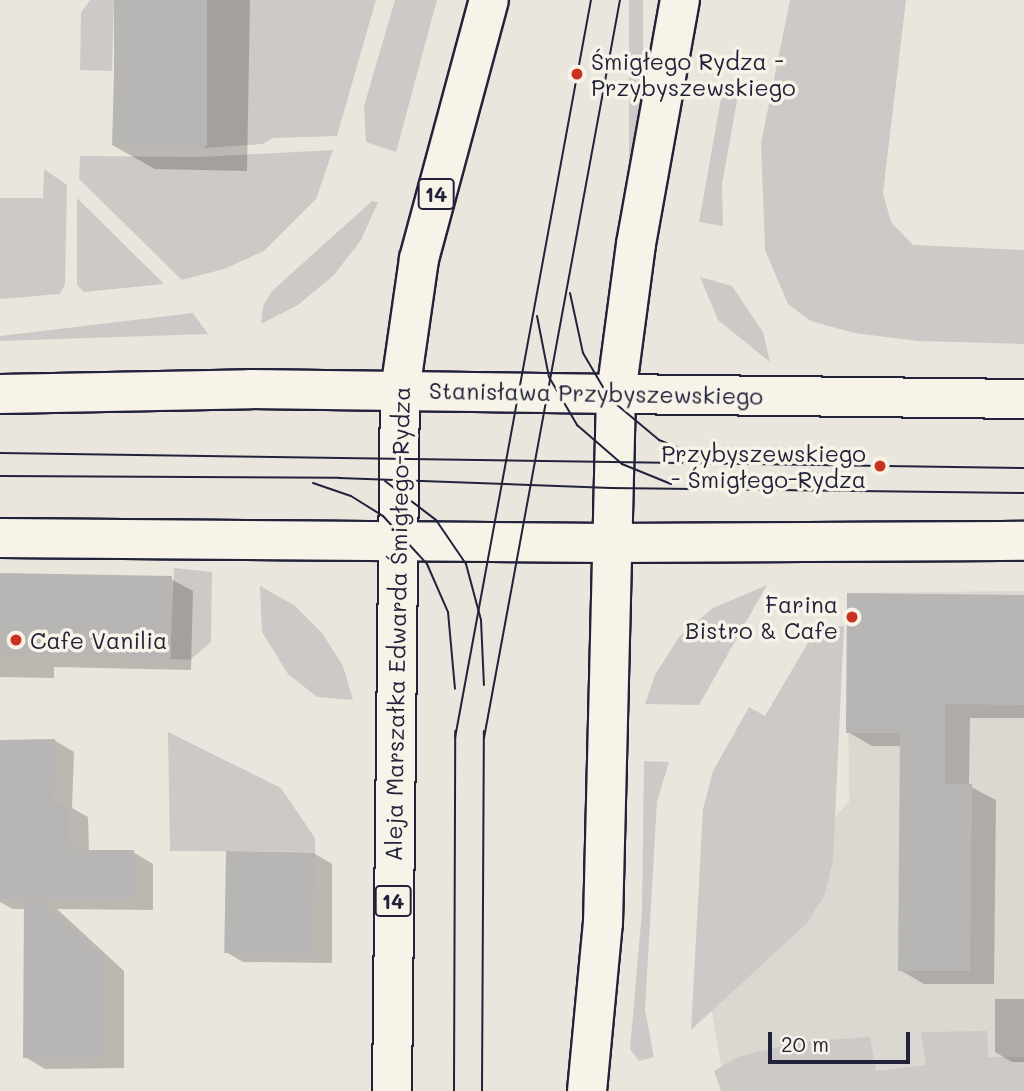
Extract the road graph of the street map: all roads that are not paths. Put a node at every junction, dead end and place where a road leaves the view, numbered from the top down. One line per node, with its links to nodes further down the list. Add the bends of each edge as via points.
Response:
1 (489, 0): 3 (main road, Aleja Marszałka Edwarda Śmigłego-Rydza / 14, via 419,258)
2 (680, 0): 5 (main road, via 638,235)
3 (400, 391): 4 (main road, Stanisława Przybyszewskiego); 5 (main road, Stanisława Przybyszewskiego); 8 (main road, Aleja Marszałka Edwarda Śmigłego-Rydza / 14)
4 (0, 394)
5 (616, 394): 6 (main road, Stanisława Przybyszewskiego); 10 (main road)
6 (1024, 398)
7 (0, 538): 8 (main road)
8 (395, 541): 10 (main road); 11 (main road, Aleja Marszałka Edwarda Śmigłego-Rydza / 14)
9 (1024, 541): 10 (main road)
10 (610, 543): 12 (main road, via 603,923)
11 (392, 1091)
12 (587, 1091)

